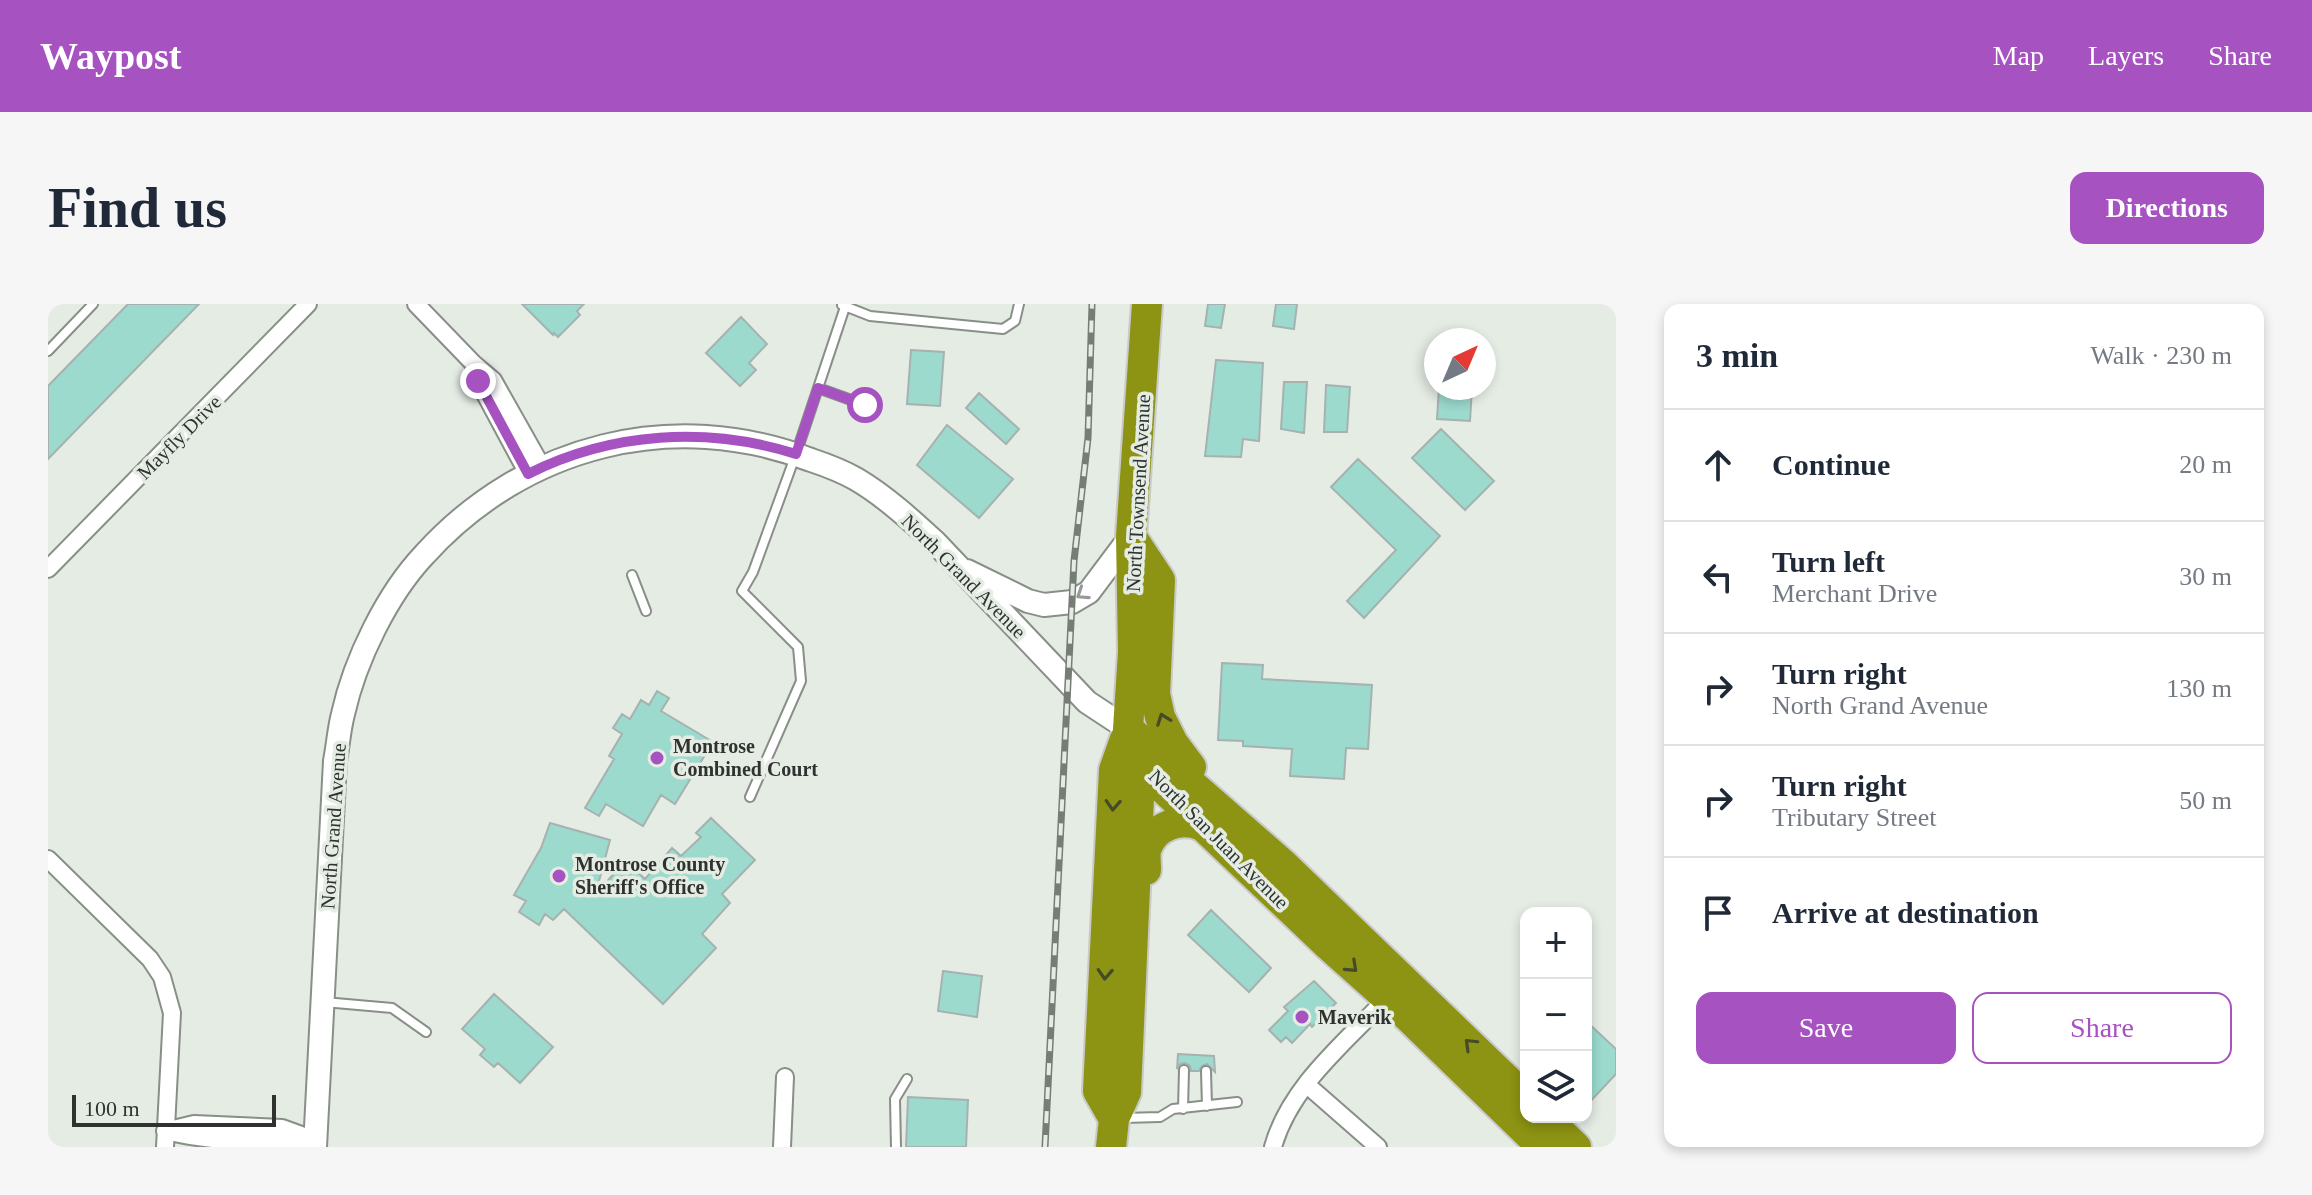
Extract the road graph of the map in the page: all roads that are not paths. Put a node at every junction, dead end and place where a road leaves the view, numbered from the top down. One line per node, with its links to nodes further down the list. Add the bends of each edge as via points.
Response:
1 (93, 304): 7 (lane)
2 (308, 304): 14 (street, Mayfly Drive)
3 (416, 304): 11 (street, via 473,363 478,381)
4 (1019, 304): 6 (lane, via 1015,321 1003,329 870,316)
5 (1147, 304): 12 (highway, North Townsend Avenue)
6 (842, 305): 8 (lane)
7 (48, 351)
8 (818, 388): 9 (lane); 10 (lane)
9 (865, 405)
10 (796, 454): 11 (street, North Grand Avenue, via 743,441 645,437 599,447); 13 (street, North Grand Avenue, via 856,479); 18 (lane, via 742,591 798,647 801,681)
11 (535, 471): 25 (street, North Grand Avenue, via 478,506 423,555 397,591 355,672 335,761)
12 (1131, 536): 13 (street, one-way to 13, via 1089,592 1072,602 1028,601); 17 (highway, North Townsend Avenue); 21 (highway, one-way to 12, via 1182,757 1160,717 1155,694 1160,580)
13 (959, 567): 17 (street, North Grand Avenue, via 1087,702)
14 (48, 569)
15 (632, 575): 16 (lane)
16 (646, 611)
17 (1128, 729): 19 (highway, North San Juan Avenue, via 1149,775); 21 (highway, North San Juan Avenue); 23 (highway, North Townsend Avenue, via 1139,797); 37 (highway, North Townsend Avenue, one-way to 37, via 1114,770 1098,1091)
18 (750, 797)
19 (1202, 826): 22 (highway, North San Juan Avenue); 23 (highway, via 1172,823 1146,850 1142,958)
20 (48, 859): 38 (street, via 162,977 172,1013)
21 (1283, 864): 22 (highway, North San Juan Avenue)
22 (1327, 925): 24 (highway, North San Juan Avenue, one-way to 24); 32 (highway, North San Juan Avenue, one-way to 22)
23 (1131, 979): 37 (highway, North Townsend Avenue, via 1126,1092)
24 (1387, 998): 31 (street); 44 (highway, North San Juan Avenue)
25 (323, 1002): 26 (lane, via 392,1008); 39 (street, North Grand Avenue)
26 (426, 1032)
27 (1184, 1070): 35 (lane)
28 (1206, 1071): 34 (lane)
29 (785, 1077): 40 (street)
30 (907, 1079): 41 (lane, via 895,1099)
31 (1306, 1084): 42 (street, via 1281,1123); 43 (street)
32 (1520, 1093)
33 (1237, 1102): 34 (lane)
34 (1207, 1106): 35 (lane)
35 (1183, 1109): 37 (lane)
36 (1551, 1123): 45 (highway)
37 (1112, 1133)
38 (165, 1139): 39 (street, via 194,1124 282,1128)
39 (315, 1144)
40 (782, 1147)
41 (896, 1147)
42 (1273, 1147)
43 (1378, 1147)
44 (1542, 1147)
45 (1576, 1147)

